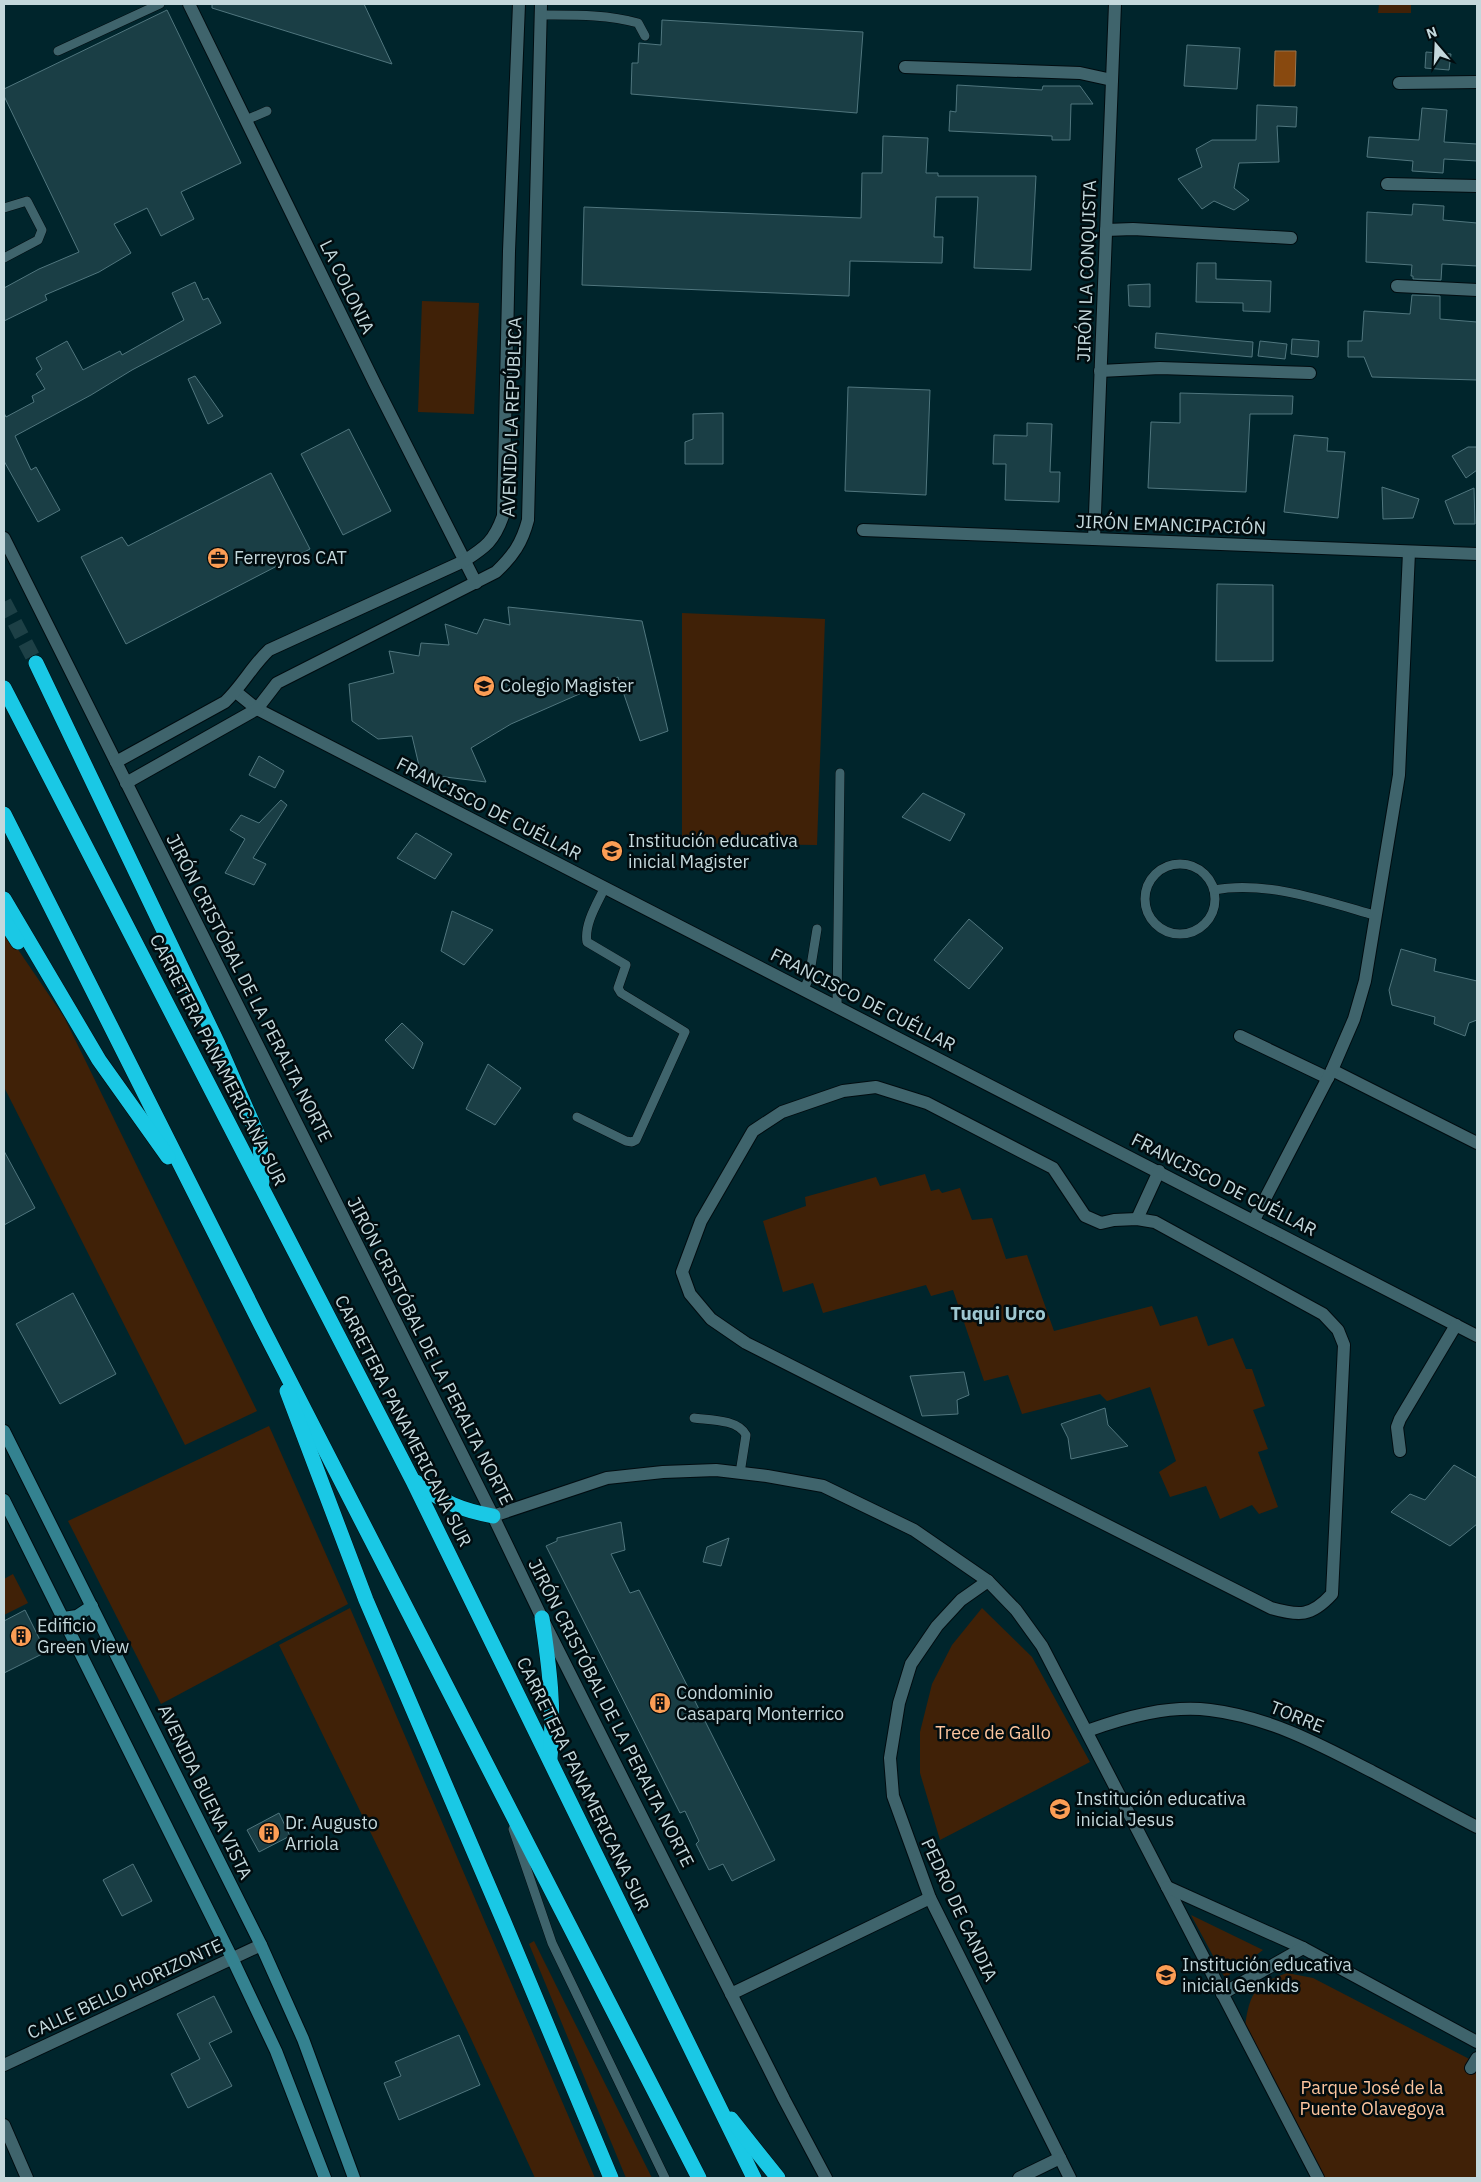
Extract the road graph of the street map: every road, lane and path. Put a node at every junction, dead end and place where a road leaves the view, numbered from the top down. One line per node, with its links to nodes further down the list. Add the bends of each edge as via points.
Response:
1 (160, 4): 7 (lane)
2 (189, 4): 13 (street, LA COLONIA)
3 (519, 4): 29 (street, AVENIDA LA REPÚBLICA, via 503,516 496,535 484,548)
4 (1115, 4): 9 (street, JIRÓN LA CONQUISTA)
5 (541, 10): 6 (lane, via 638,23); 30 (street, AVENIDA LA REPÚBLICA, via 528,520 513,557)
6 (644, 36)
7 (58, 51)
8 (905, 67): 9 (street, via 1080,72)
9 (1112, 80): 17 (street, JIRÓN LA CONQUISTA)
10 (1477, 82): 11 (street)
11 (1399, 83)
12 (267, 111): 13 (lane)
13 (246, 120): 29 (street, LA COLONIA)
14 (1387, 184): 15 (street)
15 (1477, 186)
16 (4, 208): 19 (lane, via 27,201 42,230 38,240)
17 (1106, 230): 18 (street); 22 (street, JIRÓN LA CONQUISTA)
18 (1291, 238)
19 (4, 258)
20 (1396, 286): 21 (street)
21 (1477, 290)
22 (1100, 372): 23 (street, via 1160,368); 26 (street, JIRÓN LA CONQUISTA)
23 (1310, 374)
24 (863, 530): 26 (street, JIRÓN EMANCIPACIÓN)
25 (4, 538): 35 (street, JIRÓN CRISTÓBAL DE LA PERALTA NORTE)
26 (1094, 539): 27 (street, JIRÓN EMANCIPACIÓN)
27 (1410, 552): 28 (street, JIRÓN EMANCIPACIÓN); 42 (street, via 1399,775)
28 (1477, 554)
29 (464, 561): 30 (street, LA COLONIA); 33 (street, AVENIDA LA REPÚBLICA, via 269,650 248,672)
30 (476, 583): 34 (street, AVENIDA LA REPÚBLICA, via 278,683)
31 (36, 663): 53 (highway, via 218,1044 260,1140)
32 (4, 688): 53 (highway, CARRETERA PANAMERICANA SUR)
33 (236, 692): 34 (street, FRANCISCO DE CUÉLLAR); 35 (street, AVENIDA LA REPÚBLICA, via 225,702)
34 (257, 709): 37 (street, AVENIDA LA REPÚBLICA); 39 (street, FRANCISCO DE CUÉLLAR)
35 (116, 762): 37 (street, JIRÓN CRISTÓBAL DE LA PERALTA NORTE)
36 (840, 773): 46 (lane)
37 (126, 783): 66 (street, JIRÓN CRISTÓBAL DE LA PERALTA NORTE)
38 (4, 814): 54 (highway)
39 (605, 887): 45 (street, FRANCISCO DE CUÉLLAR); 50 (lane, via 586,934 587,942 626,965 618,988 621,993 685,1032 636,1140 626,1141)
40 (1214, 890): 40 (lane, via 1204,873 1196,868 1181,864 1166,867 1154,875 1146,888 1146,908 1164,931 1174,934 1194,932 1214,910); 42 (lane, via 1259,888 1331,902)
41 (4, 899): 48 (highway)
42 (1374, 915): 49 (street, via 1360,1002)
43 (4, 920): 48 (highway)
44 (817, 929): 45 (lane)
45 (804, 989): 46 (street, FRANCISCO DE CUÉLLAR)
46 (837, 1007): 52 (street, FRANCISCO DE CUÉLLAR)
47 (1240, 1036): 49 (street)
48 (99, 1060): 54 (highway)
49 (1330, 1074): 51 (street); 56 (street)
50 (576, 1117)
51 (1477, 1143)
52 (1159, 1172): 55 (street); 56 (street, FRANCISCO DE CUÉLLAR)
53 (262, 1186): 64 (highway, CARRETERA PANAMERICANA SUR)
54 (197, 1199): 57 (highway)
55 (1137, 1219): 55 (street, via 1101,1223 1085,1216 1053,1168 927,1103 876,1087 844,1092 782,1112 753,1131 701,1222 682,1272 690,1294 711,1319 746,1343 1271,1608 1296,1615 1321,1606 1332,1594 1344,1345 1338,1330 1324,1314 1156,1222)
56 (1254, 1220): 58 (street, FRANCISCO DE CUÉLLAR)
57 (261, 1325): 73 (highway); 90 (highway, via 366,1600)
58 (1456, 1325): 59 (street, FRANCISCO DE CUÉLLAR); 62 (street, via 1400,1419 1397,1427)
59 (1477, 1336)
60 (694, 1418): 63 (lane, via 734,1424 743,1430 746,1435)
61 (4, 1431): 68 (main road, AVENIDA BUENA VISTA)
62 (1400, 1451)
63 (740, 1473): 66 (street, via 716,1470 607,1478); 67 (street, via 823,1486 914,1530)
64 (414, 1481): 66 (highway, via 446,1503); 72 (highway, CARRETERA PANAMERICANA SUR)
65 (4, 1500): 69 (main road)
66 (493, 1516): 70 (street, JIRÓN CRISTÓBAL DE LA PERALTA NORTE)
67 (988, 1581): 71 (street, via 1016,1610 1042,1646); 76 (street, PEDRO DE CANDIA, via 961,1600 937,1626 911,1664 899,1703 890,1758 893,1796)
68 (92, 1606): 69 (main road, via 77,1616); 77 (main road, AVENIDA BUENA VISTA)
69 (64, 1618): 79 (main road)
70 (542, 1618): 72 (highway, via 554,1725); 80 (street, JIRÓN CRISTÓBAL DE LA PERALTA NORTE)
71 (1087, 1731): 74 (street, TORRE, via 1132,1716 1172,1710 1209,1710 1250,1717 1327,1748); 75 (street)
72 (550, 1758): 84 (highway, CARRETERA PANAMERICANA SUR)
73 (497, 1781): 91 (lane, via 552,1943); 92 (highway)
74 (1477, 1827)
75 (1167, 1886): 78 (street); 81 (street)
76 (930, 1898): 80 (street); 86 (street, PEDRO DE CANDIA)
77 (261, 1944): 79 (street, CALLE BELLO HORIZONTE); 89 (main road, AVENIDA BUENA VISTA, via 303,2039)
78 (1303, 1948): 81 (street); 82 (street)
79 (232, 1958): 83 (street, CALLE BELLO HORIZONTE); 88 (main road, via 276,2051)
80 (731, 1994): 95 (street, JIRÓN CRISTÓBAL DE LA PERALTA NORTE)
81 (1222, 1994): 98 (street)
82 (1477, 2042)
83 (4, 2065)
84 (713, 2095): 93 (highway, CARRETERA PANAMERICANA SUR); 94 (highway)
85 (4, 2125): 87 (street)
86 (1060, 2158): 96 (street); 97 (street, PEDRO DE CANDIA)
87 (27, 2178)
88 (325, 2178)
89 (354, 2178)
90 (610, 2178)
91 (665, 2178)
92 (699, 2178)
93 (754, 2178)
94 (778, 2178)
95 (826, 2178)
96 (1019, 2178)
97 (1070, 2178)
98 (1318, 2178)

